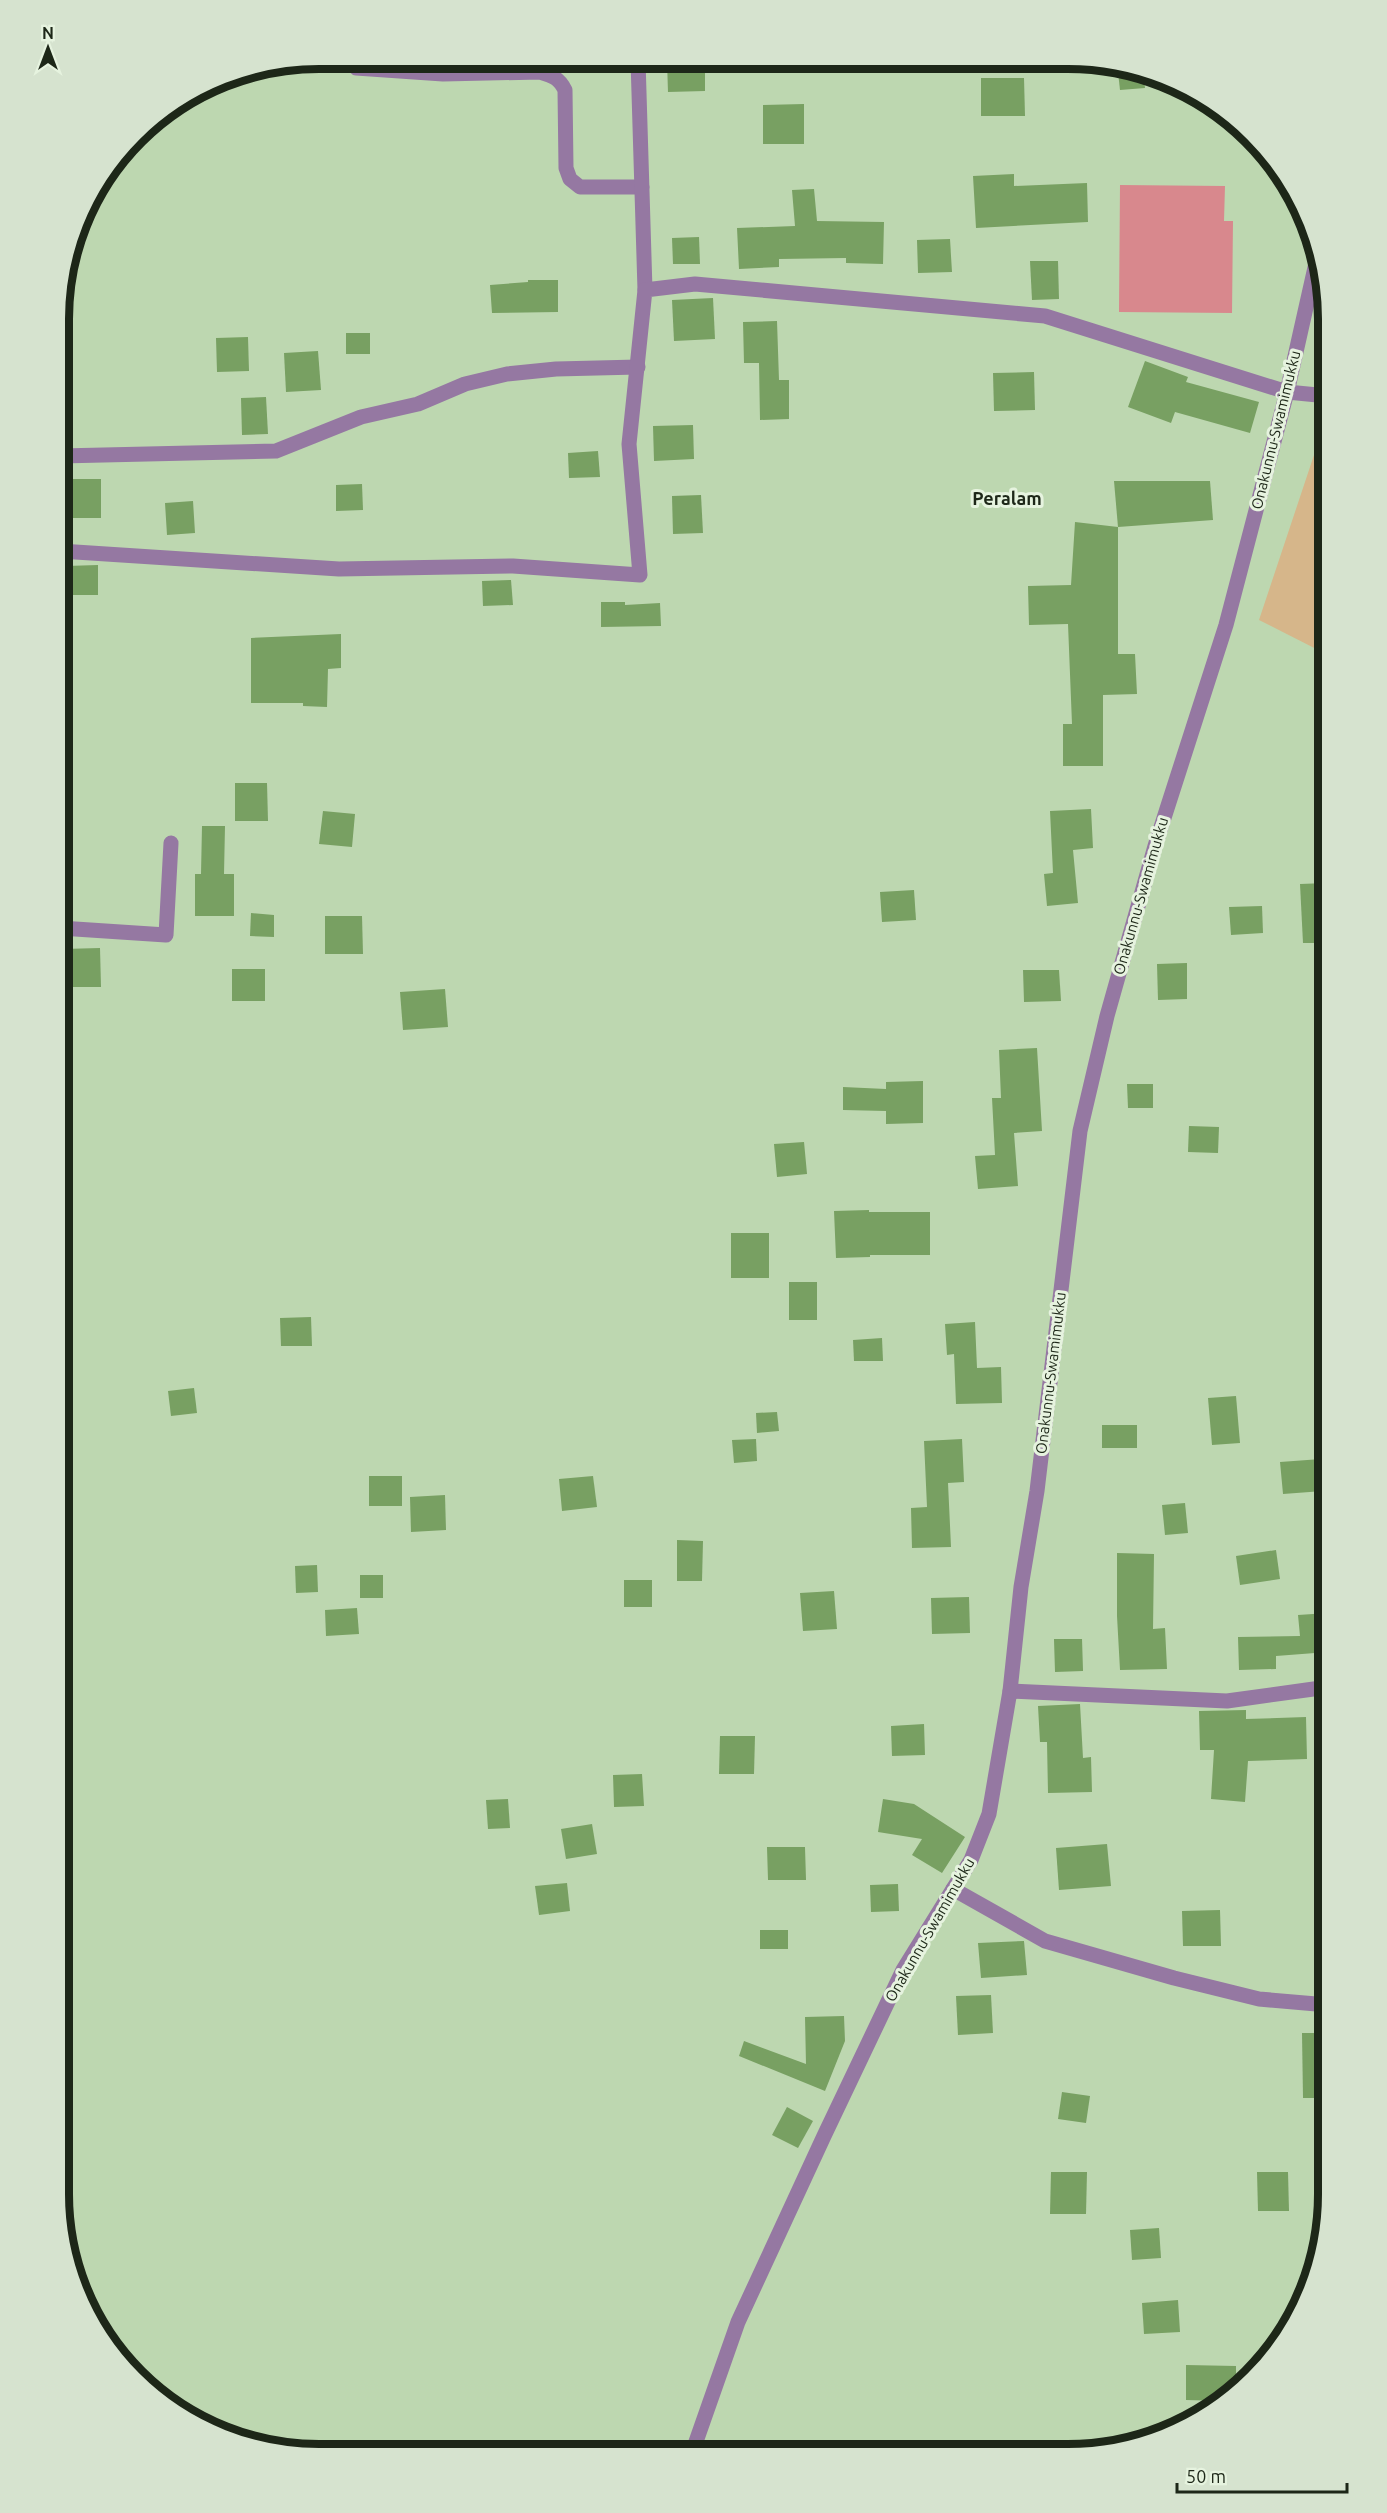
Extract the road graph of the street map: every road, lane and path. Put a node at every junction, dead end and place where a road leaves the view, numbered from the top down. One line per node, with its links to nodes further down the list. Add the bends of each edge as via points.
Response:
1 (370, 69): 3 (street, via 443,74 540,72 553,76 565,90 566,168 570,179 580,187)
2 (638, 69): 3 (street)
3 (642, 187): 5 (street)
4 (1314, 273): 7 (street, Onakunnu-Swamimukku)
5 (645, 290): 6 (street); 7 (street, via 695,284 1045,316)
6 (638, 367): 9 (street, via 507,374 465,384 418,404 361,417 276,451); 10 (street, via 630,444 640,575 513,566 339,569)
7 (1287, 392): 8 (street); 14 (street, Onakunnu-Swamimukku, via 1226,625 1148,869 1080,1131)
8 (1318, 395)
9 (69, 456)
10 (69, 552)
11 (171, 843): 12 (street, via 166,935)
12 (69, 929)
13 (1318, 1688): 14 (street, via 1227,1701)
14 (1010, 1691): 15 (street, Onakunnu-Swamimukku, via 989,1814 971,1860)
15 (953, 1889): 16 (street, via 1045,1941 1259,1999); 17 (street, Onakunnu-Swamimukku, via 903,1971 832,2117 738,2322)
16 (1318, 2004)
17 (695, 2444)

